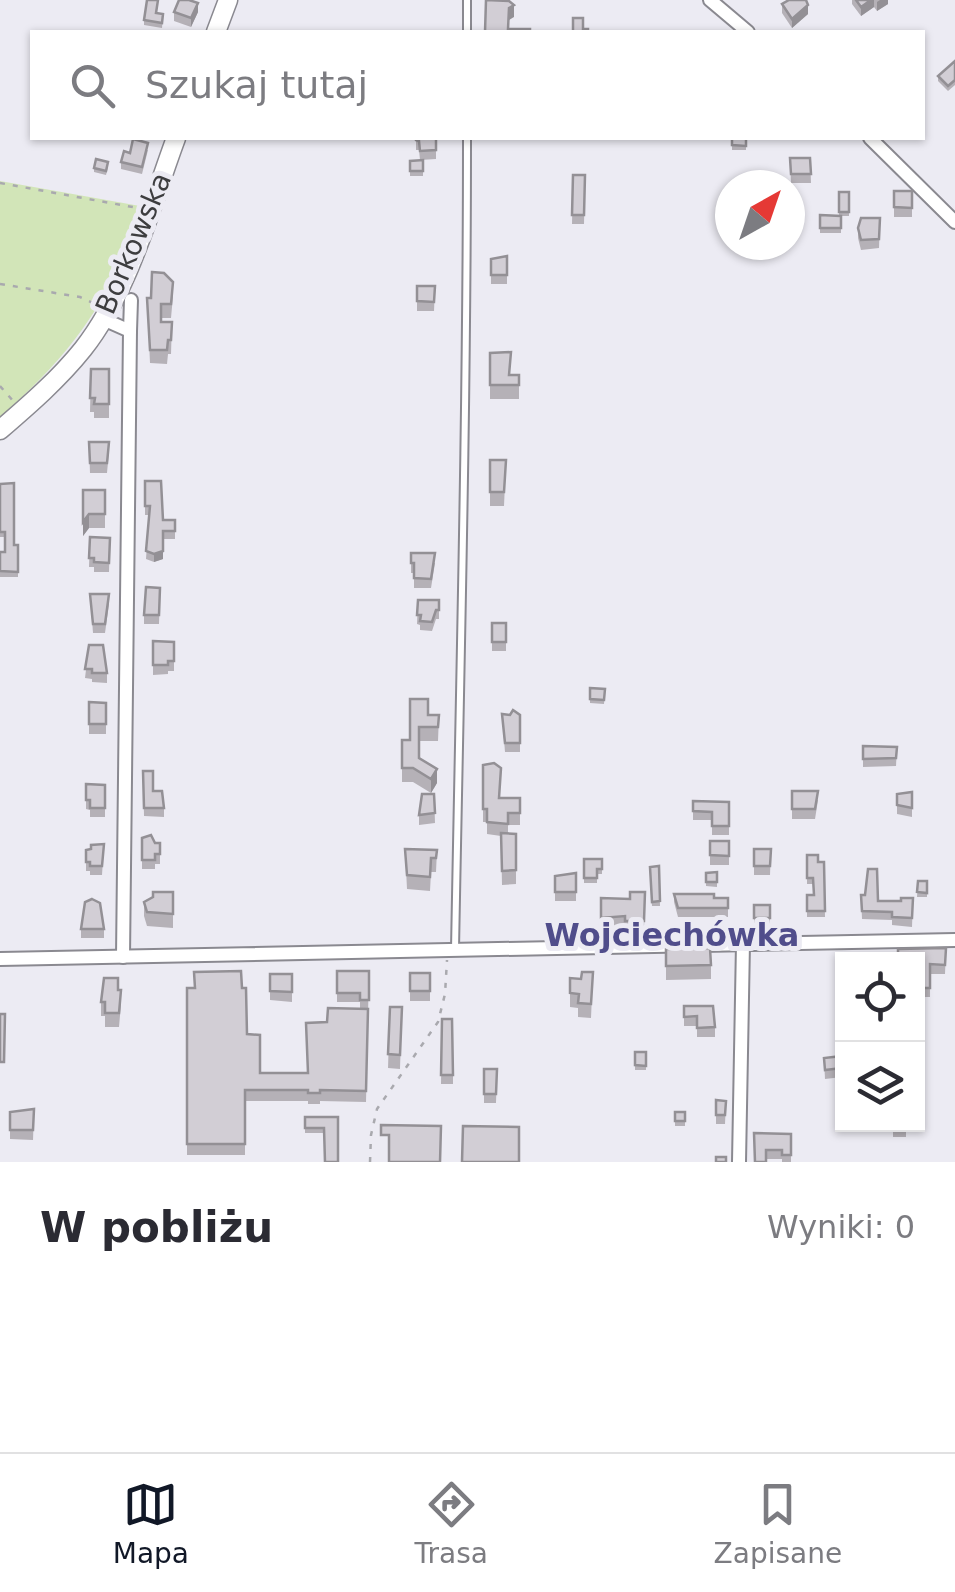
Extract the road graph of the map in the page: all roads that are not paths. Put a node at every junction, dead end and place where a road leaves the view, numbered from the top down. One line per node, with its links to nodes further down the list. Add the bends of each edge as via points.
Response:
1 (228, 0): 4 (street)
2 (467, 0): 5 (lane)
3 (710, 0): 6 (street)
4 (217, 30)
5 (467, 30)
6 (746, 30)
7 (175, 140): 12 (street, Borkowska, via 142,209)
8 (467, 140): 17 (lane, via 467,425)
9 (872, 140): 10 (street)
10 (955, 222)
11 (132, 300): 13 (street)
12 (103, 320): 13 (street); 14 (street, Borkowska, via 66,368)
13 (130, 331): 18 (street)
14 (0, 430)
15 (955, 940): 16 (street)
16 (742, 942): 17 (street); 20 (street)
17 (451, 951): 18 (street)
18 (123, 957): 19 (street)
19 (0, 959)
20 (738, 1162)

